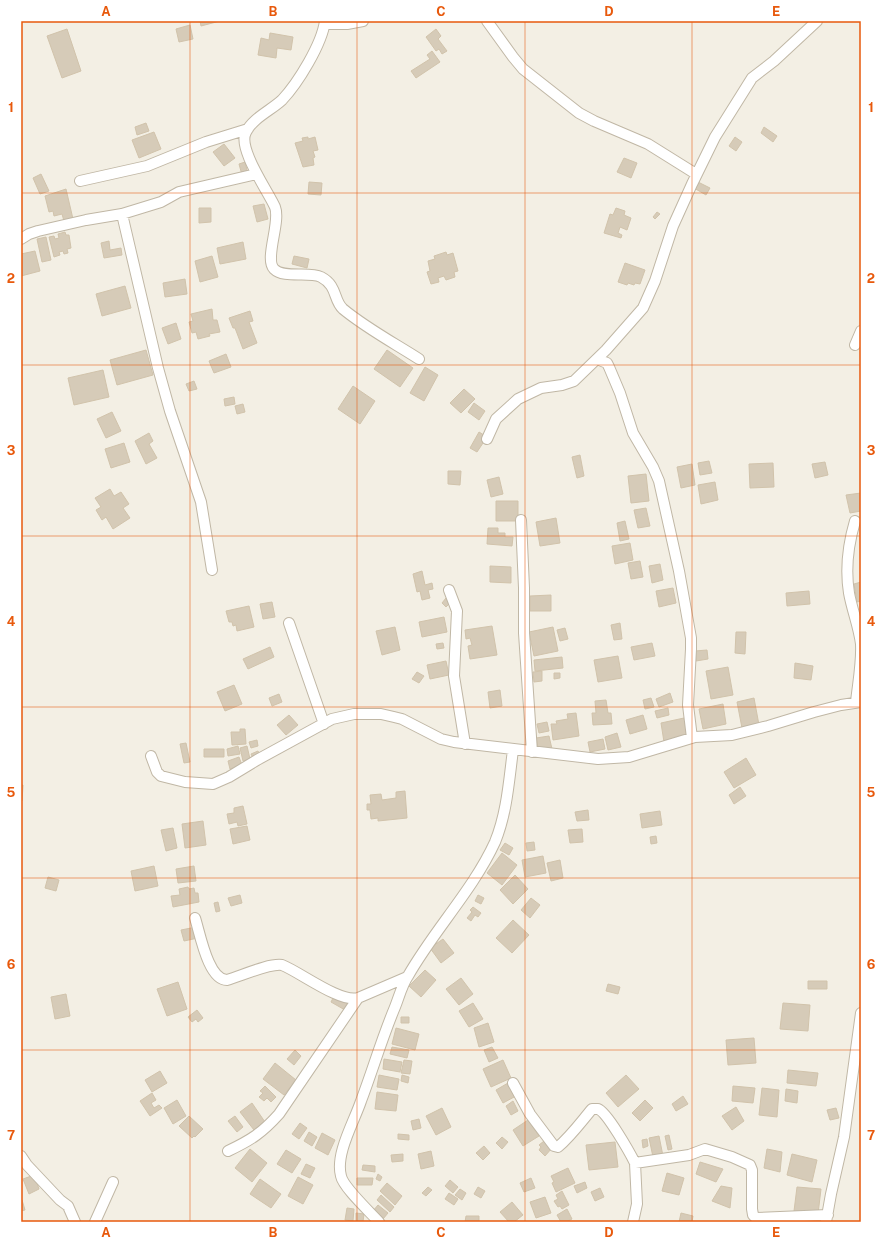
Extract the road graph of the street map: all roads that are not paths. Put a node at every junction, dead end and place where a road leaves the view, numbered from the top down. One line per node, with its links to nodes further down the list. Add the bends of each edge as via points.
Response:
1 (362, 21): 4 (street, via 347,24)
2 (487, 21): 7 (street, via 523,69 579,113 648,144)
3 (817, 21): 7 (street, via 774,62 752,78 715,137)
4 (325, 23): 5 (street, via 309,61 291,89)
5 (248, 129): 6 (street, via 244,138); 8 (street, via 206,142 147,166)
6 (256, 174): 9 (street, via 179,192 161,202); 13 (street, via 276,212 272,244 274,269 281,273 316,275 322,278 332,286 341,308)
7 (696, 174): 14 (street, via 673,226 643,308)
8 (80, 181)
9 (122, 214): 10 (street, via 38,231); 18 (street, via 160,375 201,502)
10 (21, 239)
11 (861, 331): 12 (street)
12 (855, 344)
13 (419, 359)
14 (597, 359): 15 (street, via 572,382 541,388 518,399 496,419); 23 (street, via 609,367 633,433 659,481 691,638 688,700)
15 (487, 439)
16 (521, 520): 26 (street, via 524,633)
17 (854, 521): 21 (street, via 849,543 847,578 861,645)
18 (212, 570)
19 (449, 590): 24 (street, via 458,611 454,676)
20 (289, 623): 22 (street)
21 (858, 702): 23 (street, via 732,735)
22 (324, 724): 24 (street, via 354,714 381,714 402,720 441,739); 27 (street, via 213,784 185,782 160,776)
23 (692, 738): 26 (street, via 616,759)
24 (465, 744): 25 (street)
25 (513, 750): 26 (street); 29 (street, via 504,811 494,843 457,905)
26 (532, 752)
27 (151, 756)
28 (195, 918): 30 (street, via 213,971 224,980 278,964 346,998)
29 (407, 977): 30 (street); 40 (street, via 383,1036 341,1159 342,1180)
30 (358, 998): 33 (street, via 279,1114 253,1139)
31 (861, 1013): 37 (street, via 844,1137)
32 (513, 1083): 35 (street, via 530,1114 554,1146 558,1147 592,1109 598,1109 618,1133)
33 (228, 1151)
34 (21, 1156): 38 (street, via 69,1208)
35 (635, 1163): 37 (street, via 689,1155 705,1149 750,1165 753,1177 752,1209 756,1218); 41 (street, via 637,1204)
36 (113, 1182): 39 (street)
37 (827, 1218)
38 (75, 1222)
39 (96, 1222)
40 (379, 1222)
41 (633, 1222)

